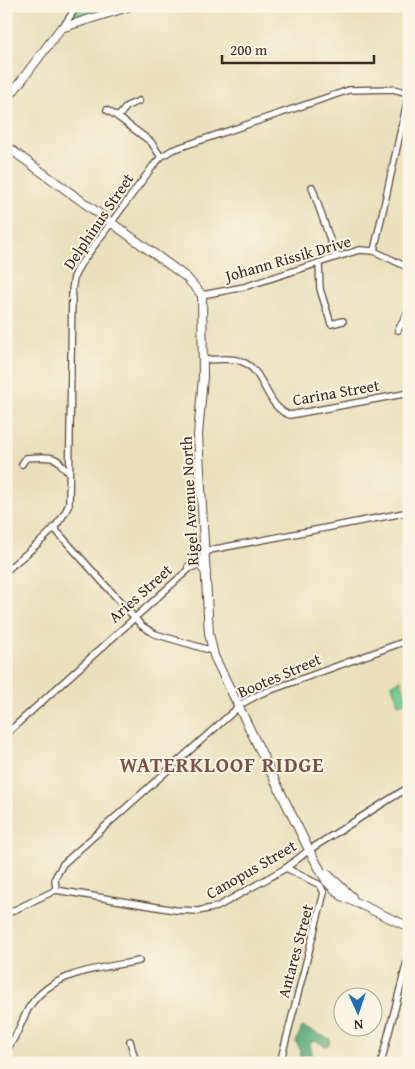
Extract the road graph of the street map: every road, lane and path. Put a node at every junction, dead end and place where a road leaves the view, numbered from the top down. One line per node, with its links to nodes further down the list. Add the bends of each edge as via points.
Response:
1 (77, 6): 4 (street)
2 (131, 6): 3 (main road)
3 (111, 10): 4 (main road)
4 (61, 28): 6 (main road)
5 (409, 93): 11 (street, Delphinus Street, via 393,90 344,92 181,147); 14 (street)
6 (6, 101)
7 (139, 101): 9 (street, via 127,106)
8 (107, 110): 9 (street)
9 (118, 117): 11 (street, via 151,142)
10 (6, 146): 13 (main road)
11 (161, 157): 13 (street, Delphinus Street)
12 (312, 187): 15 (street)
13 (110, 223): 18 (main road, via 186,277); 25 (street, Delphinus Street, via 77,270 73,284)
14 (374, 251): 15 (street, Johann Rissik Drive, via 359,250); 17 (street, Johann Rissik Drive)
15 (336, 258): 16 (street, Johann Rissik Drive)
16 (319, 263): 18 (street, Johann Rissik Drive, via 244,287); 20 (street, via 320,289 331,324)
17 (409, 268)
18 (202, 295): 22 (main road, Rigel Avenue North)
19 (409, 311): 21 (street)
20 (343, 321)
21 (398, 330)
22 (203, 360): 23 (street, Carina Street, via 243,362 253,370 278,408 290,415); 28 (main road, Rigel Avenue North, via 198,435)
23 (409, 393)
24 (22, 464): 25 (street, via 26,458 51,458)
25 (68, 471): 27 (street, Delphinus Street, via 69,504)
26 (409, 512): 28 (street, Aries Street, via 217,548)
27 (54, 528): 30 (street, Delphinus Street); 32 (street)
28 (205, 553): 29 (street, Aries Street); 31 (main road, Rigel Avenue North)
29 (189, 567): 31 (main road, via 199,564); 32 (street, Aries Street)
30 (6, 571)
31 (206, 572): 34 (main road, Rigel Avenue North)
32 (134, 617): 34 (street, via 155,634); 36 (street, Aries Street)
33 (409, 640): 35 (street, Bootes Street, via 260,694)
34 (212, 652): 35 (main road, Rigel Avenue North)
35 (238, 706): 38 (main road, Rigel Avenue North); 40 (street, Bootes Street, via 59,869)
36 (6, 734)
37 (409, 787): 38 (street, Canopus Street)
38 (311, 849): 39 (street, Canopus Street); 42 (main road, Rigel Avenue North, via 328,875 345,892); 43 (main road, Rigel Avenue North, via 324,878 337,893)
39 (286, 868): 40 (street, Canopus Street, via 216,907 198,912); 49 (street, Antares Street, via 320,885 324,893)
40 (56, 890): 41 (street)
41 (6, 914)
42 (409, 924)
43 (409, 927)
44 (409, 954): 50 (street)
45 (139, 961): 47 (street, via 79,972 42,993 29,1008 16,1038)
46 (130, 1041): 48 (street)
47 (6, 1050)
48 (136, 1063)
49 (280, 1063)
50 (381, 1063)

